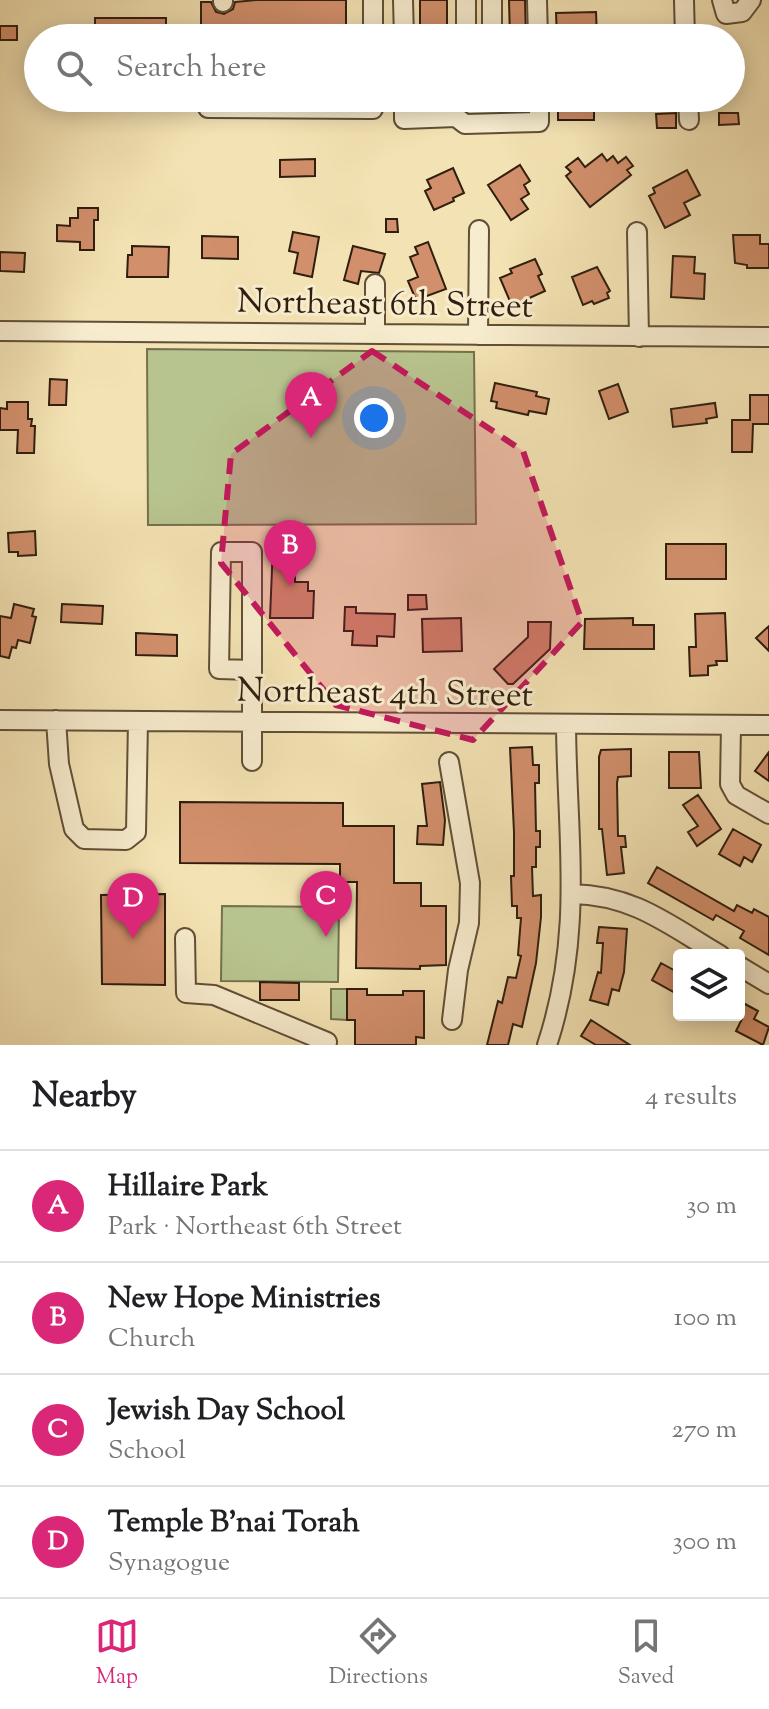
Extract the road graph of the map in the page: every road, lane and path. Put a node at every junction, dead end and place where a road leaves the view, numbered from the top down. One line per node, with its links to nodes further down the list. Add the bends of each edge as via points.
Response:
1 (373, 0): 9 (street)
2 (403, 0): 10 (street)
3 (466, 0): 11 (street)
4 (492, 0): 12 (street)
5 (537, 0): 13 (street)
6 (684, 0): 14 (street)
7 (722, 0): 8 (street, via 726,14 742,12)
8 (751, 0)
9 (373, 24)
10 (404, 24)
11 (466, 24)
12 (492, 24)
13 (538, 24)
14 (685, 24)
15 (404, 112): 19 (street, via 404,119)
16 (456, 112): 19 (street)
17 (539, 112): 19 (street, via 539,122 465,124)
18 (689, 112): 20 (street)
19 (456, 117)
20 (689, 120)
21 (479, 230): 26 (street)
22 (637, 232): 27 (street)
23 (375, 284): 25 (street)
24 (0, 331): 25 (street, Northeast 6th Street)
25 (375, 334): 26 (street, Northeast 6th Street)
26 (478, 335): 27 (street, Northeast 6th Street)
27 (639, 337): 28 (street, Northeast 6th Street)
28 (769, 337)
29 (252, 670): 29 (street, via 252,552 221,552 219,669); 33 (street)
30 (0, 720): 31 (street, Northeast 4th Street)
31 (56, 720): 32 (street, Northeast 4th Street); 32 (street, via 59,764 74,829 84,839 126,840 136,832)
32 (138, 721): 33 (street, Northeast 4th Street)
33 (251, 722): 34 (street, Northeast 4th Street); 37 (street)
34 (566, 725): 35 (street, Northeast 4th Street); 40 (street)
35 (731, 725): 36 (street, Northeast 4th Street); 39 (street, via 730,784 736,795)
36 (769, 725)
37 (252, 761)
38 (449, 762): 45 (street, via 470,883 469,923)
39 (769, 814)
40 (572, 894): 42 (street, via 614,898 640,908); 47 (street, via 571,939)
41 (185, 938): 46 (street, via 186,993 214,995)
42 (710, 949)
43 (745, 970): 44 (street)
44 (769, 984)
45 (452, 1020)
46 (326, 1045)
47 (547, 1045)

